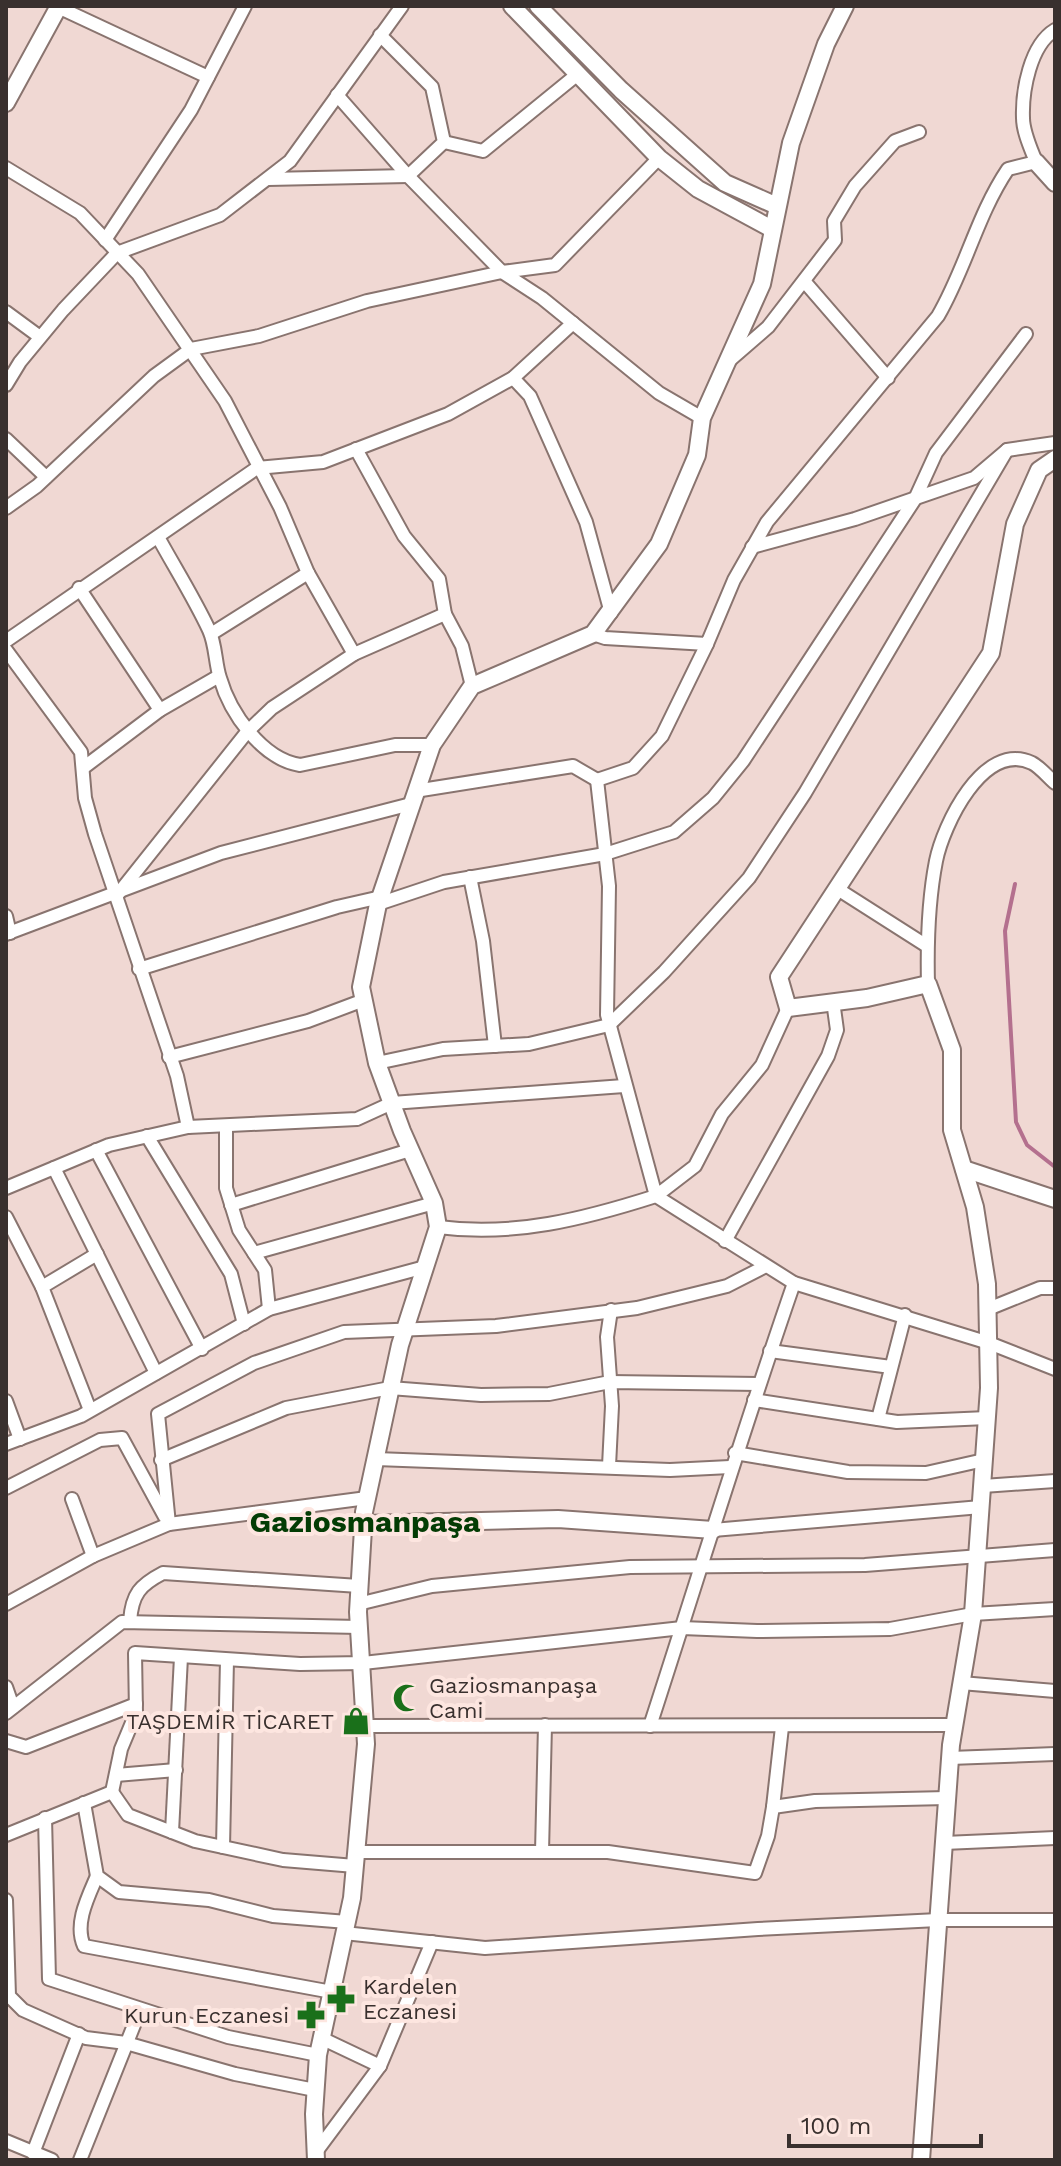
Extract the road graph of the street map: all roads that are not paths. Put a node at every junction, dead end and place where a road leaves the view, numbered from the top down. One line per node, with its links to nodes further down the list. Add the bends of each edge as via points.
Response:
1 (245, 6): 10 (street)
2 (402, 6): 8 (street)
3 (512, 6): 9 (main road)
4 (538, 6): 21 (main road, via 725,183)
5 (845, 6): 21 (main road, via 791,143)
6 (58, 7): 10 (street); 12 (main road)
7 (1055, 30): 16 (street, via 1033,59 1025,91 1023,121)
8 (380, 35): 11 (street); 14 (street, via 432,87)
9 (579, 73): 14 (street, via 483,151); 15 (main road)
10 (208, 77): 23 (street)
11 (337, 95): 18 (street); 19 (street, via 290,161)
12 (8, 96)
13 (919, 132): 26 (street, via 895,141 855,186 834,221 835,240)
14 (444, 142): 18 (street)
15 (659, 158): 22 (main road, via 698,189); 25 (street, via 555,265)
16 (1036, 162): 20 (main road); 34 (street, via 1008,169 991,194 958,281 938,316)
17 (6, 168): 23 (street, via 80,213)
18 (408, 176): 19 (street); 25 (street)
19 (268, 179): 24 (street, via 220,215)
20 (1055, 183)
21 (777, 206): 22 (main road)
22 (772, 229): 32 (main road, via 762,284)
23 (105, 240): 24 (street)
24 (117, 253): 30 (street); 31 (street)
25 (502, 272): 28 (street); 31 (street, via 367,301 259,336)
26 (804, 281): 32 (street, via 768,327); 34 (street)
27 (6, 312): 30 (street)
28 (573, 323): 33 (street); 36 (street, via 659,393)
29 (1026, 334): 44 (street, via 936,453)
30 (40, 337): 35 (street)
31 (191, 349): 42 (street, via 225,401); 43 (street, via 154,376)
32 (728, 363): 36 (main road)
33 (513, 378): 39 (street, via 448,414); 50 (street, via 530,396 586,522)
34 (888, 378): 47 (street, via 805,472)
35 (6, 385)
36 (702, 418): 50 (main road, via 697,455 659,544)
37 (6, 439): 43 (street)
38 (1055, 443): 40 (street)
39 (356, 449): 42 (street, via 323,462); 51 (street, via 404,536 439,579)
40 (1007, 450): 44 (street, via 974,478); 80 (street, via 805,793 749,878)
41 (1055, 459): 69 (main road, via 1039,470 1015,524 991,653)
42 (257, 468): 46 (street); 48 (street)
43 (46, 477): 45 (street)
44 (915, 499): 47 (street); 67 (street, via 743,761 713,798 674,832)
45 (6, 508)
46 (158, 537): 49 (street); 52 (street)
47 (752, 547): 55 (street)
48 (308, 573): 52 (street); 57 (street)
49 (79, 588): 54 (street); 60 (street)
50 (611, 613): 53 (main road)
51 (445, 614): 57 (street); 59 (street, via 462,646)
52 (211, 634): 58 (street)
53 (593, 634): 55 (street); 59 (main road)
54 (6, 641)
55 (707, 644): 64 (street, via 662,736 633,768)
56 (6, 650): 63 (street, via 81,752)
57 (354, 654): 61 (street, via 272,708)
58 (219, 676): 60 (street); 61 (street)
59 (472, 686): 62 (main road)
60 (160, 710): 63 (street)
61 (247, 732): 62 (street, via 289,763 300,765 395,745); 70 (street)
62 (432, 745): 66 (main road)
63 (83, 768): 70 (street, via 95,834)
64 (597, 780): 66 (street, via 573,766); 67 (street)
65 (1055, 783): 74 (street, via 1031,763 1011,761 995,764 973,781 937,858)
66 (413, 798): 70 (street, via 221,853); 71 (main road)
67 (605, 854): 68 (street); 80 (street)
68 (470, 877): 71 (street); 81 (street)
69 (836, 888): 74 (street); 79 (main road, via 779,977)
70 (118, 894): 73 (street); 75 (street)
71 (380, 900): 75 (street, via 337,907); 77 (main road, via 361,987)
72 (6, 916): 73 (street)
73 (7, 933)
74 (927, 946): 76 (street)
75 (139, 969): 82 (street)
76 (928, 984): 78 (main road); 92 (main road, via 952,1050 952,1130)
77 (364, 1000): 82 (street, via 308,1021); 83 (main road)
78 (833, 1001): 79 (main road); 100 (street, via 837,1030 828,1056)
79 (788, 1008): 94 (street, via 762,1065 722,1114 695,1166)
80 (609, 1025): 81 (street, via 529,1044); 84 (street)
81 (495, 1046): 83 (street, via 443,1049)
82 (169, 1057): 87 (street)
83 (377, 1063): 85 (main road)
84 (624, 1086): 85 (street); 94 (street)
85 (392, 1103): 86 (street, via 357,1119); 90 (main road)
86 (226, 1126): 87 (street); 97 (street)
87 (188, 1127): 88 (street)
88 (147, 1136): 89 (street); 112 (street, via 231,1274)
89 (96, 1150): 91 (street); 115 (street)
90 (410, 1150): 96 (main road); 97 (street)
91 (54, 1168): 93 (street); 102 (street)
92 (964, 1169): 95 (main road); 109 (main road, via 975,1207)
93 (6, 1188)
94 (656, 1196): 99 (street, via 586,1218 482,1233); 100 (street)
95 (1055, 1199)
96 (434, 1203): 99 (main road); 101 (street)
97 (231, 1205): 101 (street)
98 (6, 1217): 106 (street)
99 (438, 1227): 104 (main road)
100 (725, 1241): 103 (street)
101 (254, 1253): 108 (street, via 265,1270)
102 (97, 1254): 106 (street); 119 (street)
103 (766, 1266): 105 (street); 110 (street, via 727,1286)
104 (425, 1267): 108 (street); 113 (main road)
105 (794, 1283): 111 (street); 116 (street)
106 (42, 1287): 125 (street)
107 (1055, 1288): 109 (street, via 1040,1288)
108 (269, 1309): 112 (street)
109 (988, 1309): 114 (main road)
110 (611, 1310): 113 (street, via 496,1326); 120 (street)
111 (905, 1315): 114 (street); 117 (street)
112 (244, 1324): 115 (street)
113 (405, 1328): 122 (main road); 132 (street, via 344,1332 254,1363 158,1414)
114 (989, 1343): 118 (street); 126 (main road)
115 (202, 1349): 119 (street)
116 (770, 1351): 117 (street); 121 (street)
117 (891, 1367): 127 (street)
118 (1055, 1369)
119 (156, 1373): 125 (street)
120 (610, 1382): 121 (street); 122 (street, via 549,1394); 134 (street)
121 (759, 1384): 123 (street)
122 (390, 1388): 131 (main road); 132 (street, via 286,1408)
123 (754, 1400): 127 (street); 130 (street)
124 (6, 1401): 128 (street)
125 (90, 1410): 128 (street)
126 (987, 1418): 127 (street); 133 (main road)
127 (878, 1419)
128 (20, 1439): 129 (street)
129 (6, 1444)
130 (735, 1453): 133 (street, via 848,1472 926,1473); 135 (street)
131 (376, 1459): 134 (street); 139 (main road)
132 (161, 1460): 142 (street)
133 (984, 1460): 137 (main road)
134 (609, 1466): 135 (street)
135 (730, 1467): 144 (street)
136 (1055, 1481): 137 (street)
137 (983, 1486): 141 (main road)
138 (6, 1488): 142 (street, via 100,1440 122,1438)
139 (367, 1498): 142 (street); 143 (main road)
140 (72, 1499): 147 (street)
141 (981, 1507): 144 (street); 146 (main road)
142 (169, 1524): 147 (street)
143 (364, 1524): 144 (main road, via 558,1519); 149 (main road)
144 (713, 1530): 148 (street)
145 (1055, 1550): 146 (street)
146 (978, 1553): 148 (street, via 865,1565); 153 (main road)
147 (93, 1556): 150 (street)
148 (703, 1568): 151 (street, via 630,1567 519,1576 432,1586); 156 (street)
149 (359, 1586): 151 (main road); 154 (street, via 163,1573 140,1585)
150 (6, 1604)
151 (358, 1604): 155 (main road)
152 (1055, 1609): 153 (street)
153 (973, 1614): 156 (street, via 890,1629); 160 (main road)
154 (130, 1621): 155 (street); 164 (street)
155 (359, 1627): 159 (main road)
156 (682, 1628): 159 (street); 168 (street)
157 (181, 1657): 158 (street); 163 (street, via 135,1653); 173 (street)
158 (227, 1660): 159 (street); 184 (street)
159 (363, 1663): 167 (main road)
160 (961, 1683): 162 (street); 166 (main road)
161 (6, 1687): 164 (street)
162 (1055, 1691)
163 (136, 1704): 170 (street, via 26,1747); 174 (street)
164 (10, 1710)
165 (545, 1725): 167 (street); 168 (street); 185 (street)
166 (954, 1725): 169 (street); 172 (main road)
167 (365, 1726): 186 (main road)
168 (650, 1726): 169 (street)
169 (782, 1727): 178 (street)
170 (6, 1741)
171 (1055, 1754): 172 (street)
172 (950, 1758): 176 (main road)
173 (176, 1770): 174 (street); 180 (street)
174 (116, 1775): 175 (street)
175 (112, 1792): 177 (street); 180 (street, via 128,1815)
176 (947, 1798): 178 (street); 183 (main road)
177 (84, 1803): 179 (street); 187 (street)
178 (773, 1807): 185 (street, via 755,1873 608,1852)
179 (45, 1818): 181 (street); 194 (street, via 49,1979)
180 (172, 1832): 184 (street)
181 (6, 1835)
182 (1055, 1838): 183 (street)
183 (944, 1843): 189 (main road)
184 (223, 1847): 186 (street, via 283,1860)
185 (542, 1852): 186 (street)
186 (356, 1859): 191 (main road)
187 (97, 1876): 191 (street, via 119,1892 209,1900); 193 (street, via 85,1903 80,1937 84,1946)
188 (6, 1900): 195 (street, via 9,1996 23,2010)
189 (938, 1920): 190 (street); 192 (street, via 485,1948); 206 (main road)
190 (1055, 1920)
191 (346, 1928): 192 (street); 193 (main road)
192 (432, 1942): 198 (street)
193 (332, 1992): 197 (main road)
194 (140, 2010): 196 (street); 197 (street, via 228,2037)
195 (79, 2034): 196 (street); 201 (street)
196 (126, 2043): 199 (street); 205 (street)
197 (320, 2046): 198 (street); 199 (main road)
198 (380, 2066): 202 (street)
199 (315, 2090): 202 (main road)
200 (11, 2143): 201 (street); 203 (street)
201 (33, 2153): 204 (street)
202 (316, 2156)
203 (10, 2160)
204 (52, 2160)
205 (80, 2160)
206 (921, 2160)

